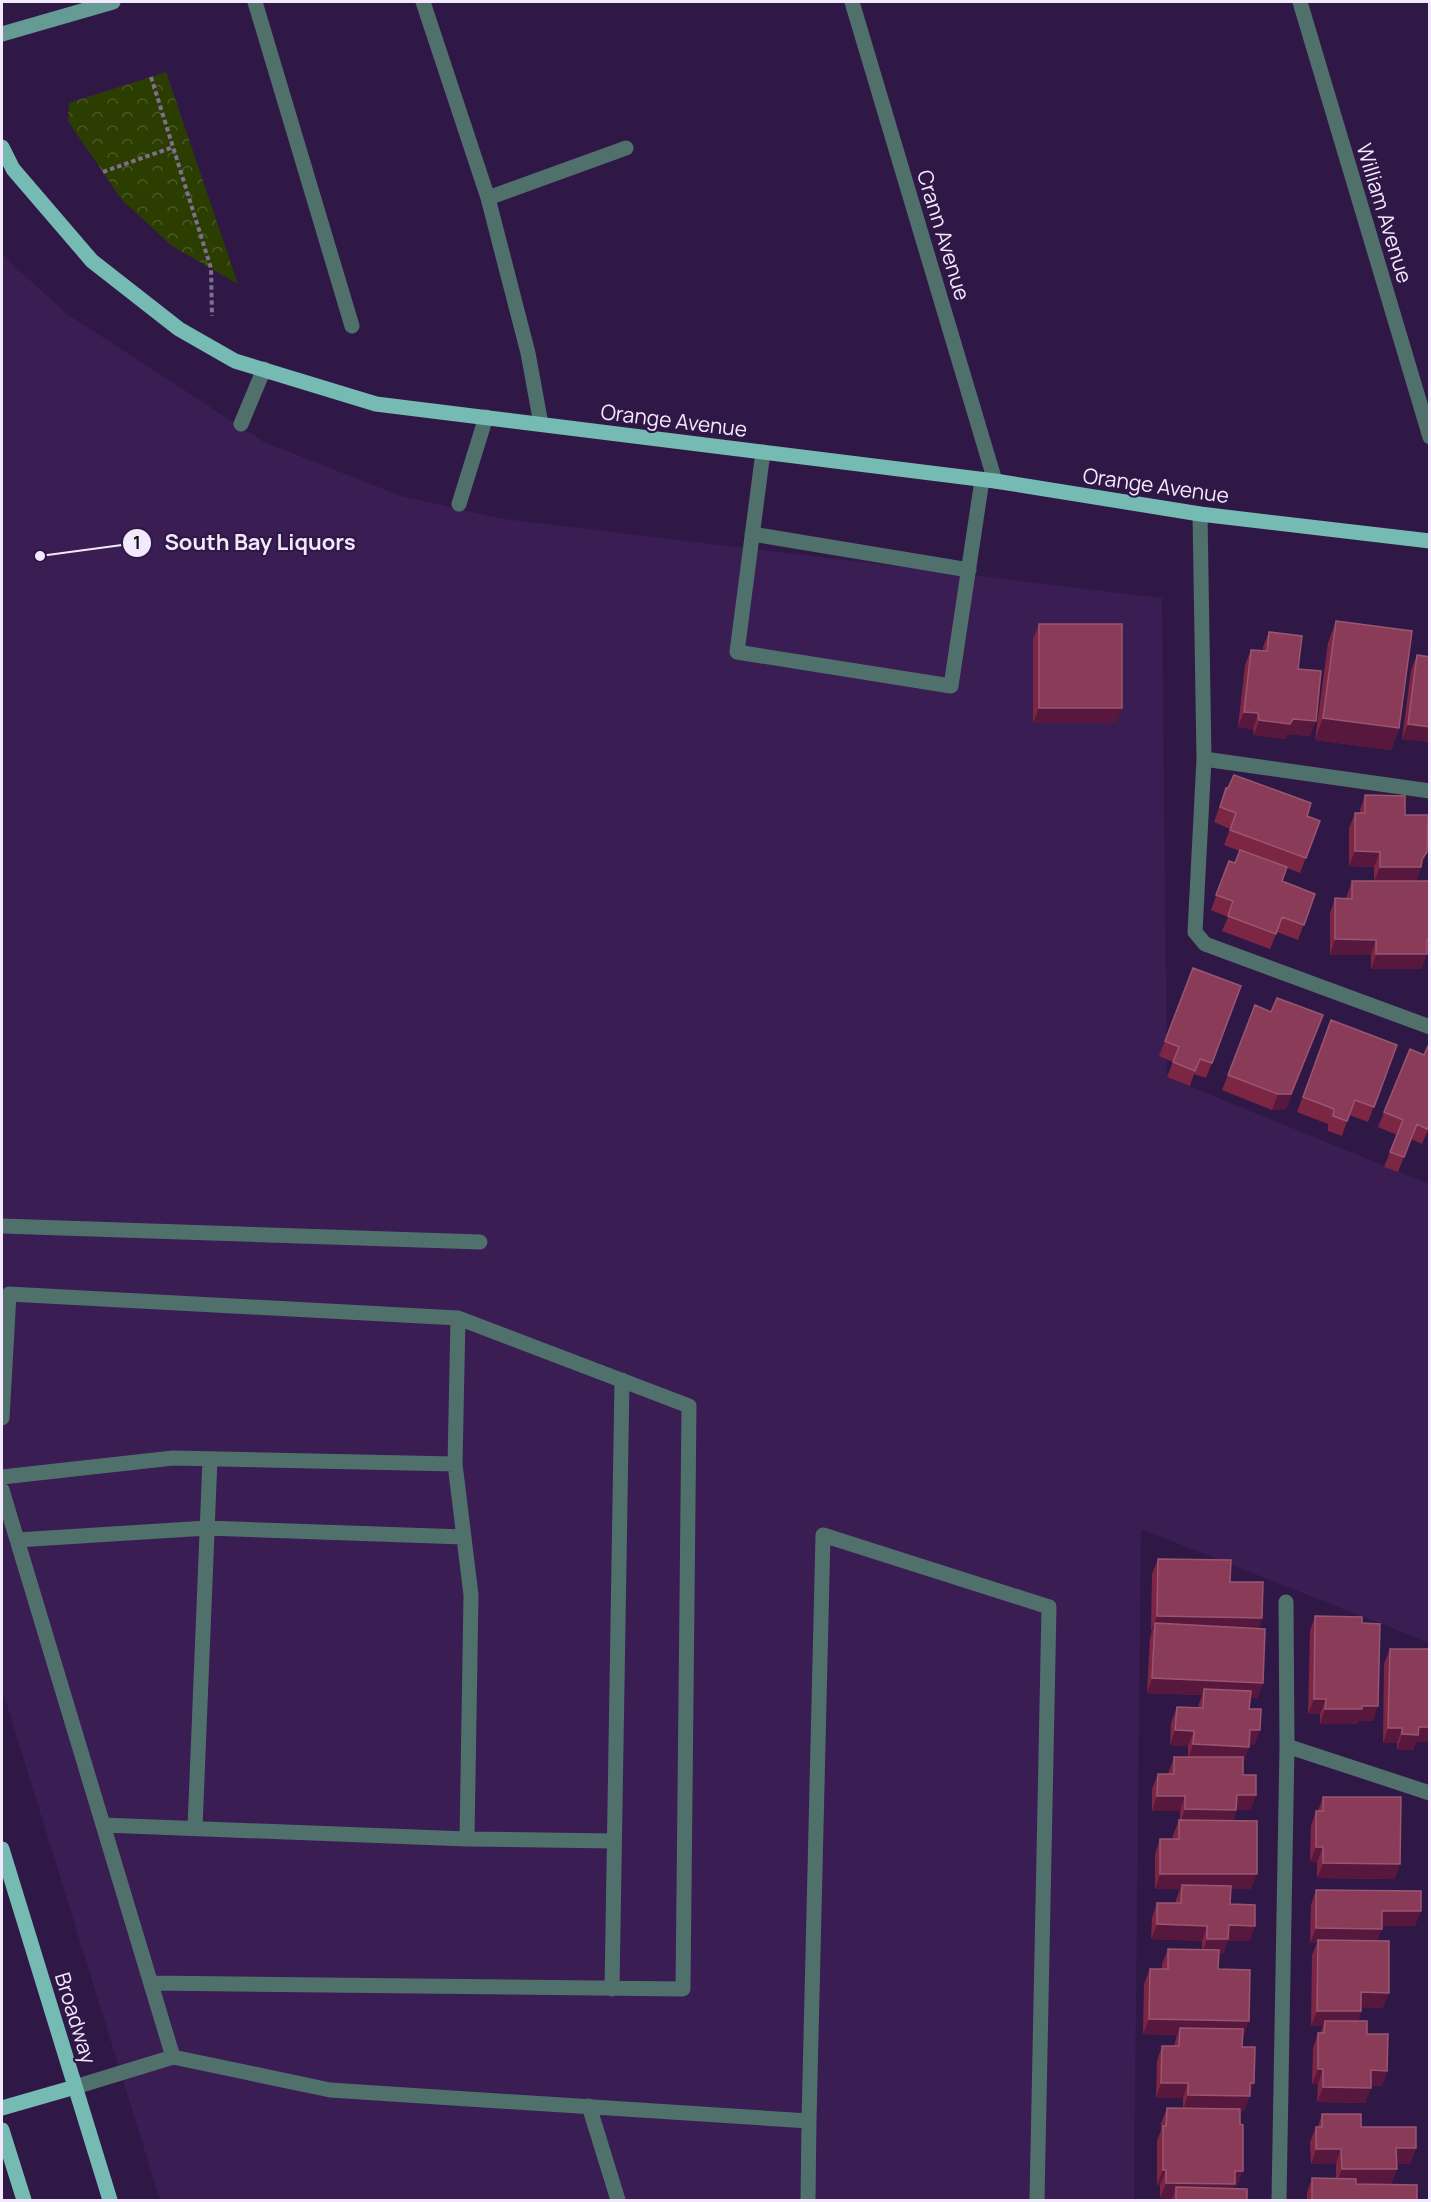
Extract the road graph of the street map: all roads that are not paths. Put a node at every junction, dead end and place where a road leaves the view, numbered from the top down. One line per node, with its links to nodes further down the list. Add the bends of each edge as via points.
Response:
1 (114, 2): 6 (main road)
2 (255, 2): 10 (street)
3 (423, 2): 9 (street)
4 (852, 2): 17 (street, Crann Avenue)
5 (1300, 2): 15 (street, William Avenue)
6 (2, 34)
7 (2, 147): 11 (main road, Orange Avenue, via 13,169 92,261 179,329 235,361)
8 (626, 148): 9 (street)
9 (488, 198): 14 (street, via 528,353)
10 (352, 326)
11 (264, 369): 12 (main road, Orange Avenue, via 376,404); 13 (street)
12 (486, 417): 14 (main road, Orange Avenue); 18 (street)
13 (241, 424)
14 (541, 424): 16 (main road, Orange Avenue)
15 (1430, 437)
16 (763, 452): 17 (main road, Orange Avenue); 20 (street)
17 (989, 481): 19 (main road, Orange Avenue); 22 (street)
18 (459, 504)
19 (1200, 514): 21 (main road, Orange Avenue); 23 (street)
20 (752, 534): 22 (street); 22 (street, via 737,652 951,686)
21 (1430, 541)
22 (969, 570)
23 (1204, 759): 24 (street); 26 (street, via 1195,932 1204,944)
24 (1429, 791): 25 (street)
25 (1430, 803)
26 (1430, 1027)
27 (2, 1226): 28 (street)
28 (480, 1242)
29 (458, 1317): 30 (street); 31 (street, via 9,1294); 33 (street)
30 (622, 1380): 45 (street); 48 (street, via 689,1406 683,1989)
31 (2, 1418)
32 (210, 1459): 33 (street); 34 (street, via 173,1458); 36 (street)
33 (455, 1464): 37 (street)
34 (2, 1477)
35 (2, 1490): 38 (street)
36 (207, 1528): 37 (street); 38 (street); 43 (street)
37 (464, 1537): 44 (street, via 471,1595)
38 (17, 1540): 42 (street)
39 (1286, 1602): 40 (street)
40 (1287, 1746): 41 (street); 60 (street)
41 (1430, 1793)
42 (103, 1825): 43 (street); 47 (street)
43 (195, 1828): 44 (street)
44 (467, 1839): 45 (street)
45 (614, 1841): 48 (street)
46 (2, 1849): 50 (main road, Broadway)
47 (150, 1983): 48 (street); 49 (street)
48 (612, 1989)
49 (173, 2057): 50 (street); 51 (street, via 330,2090)
50 (75, 2086): 52 (main road); 56 (main road, Broadway)
51 (590, 2106): 53 (street); 57 (street)
52 (2, 2108)
53 (810, 2121): 58 (street); 59 (street, via 823,1535 1049,1607)
54 (2, 2130): 55 (main road)
55 (24, 2200)
56 (110, 2200)
57 (618, 2200)
58 (808, 2200)
59 (1037, 2200)
60 (1279, 2200)

